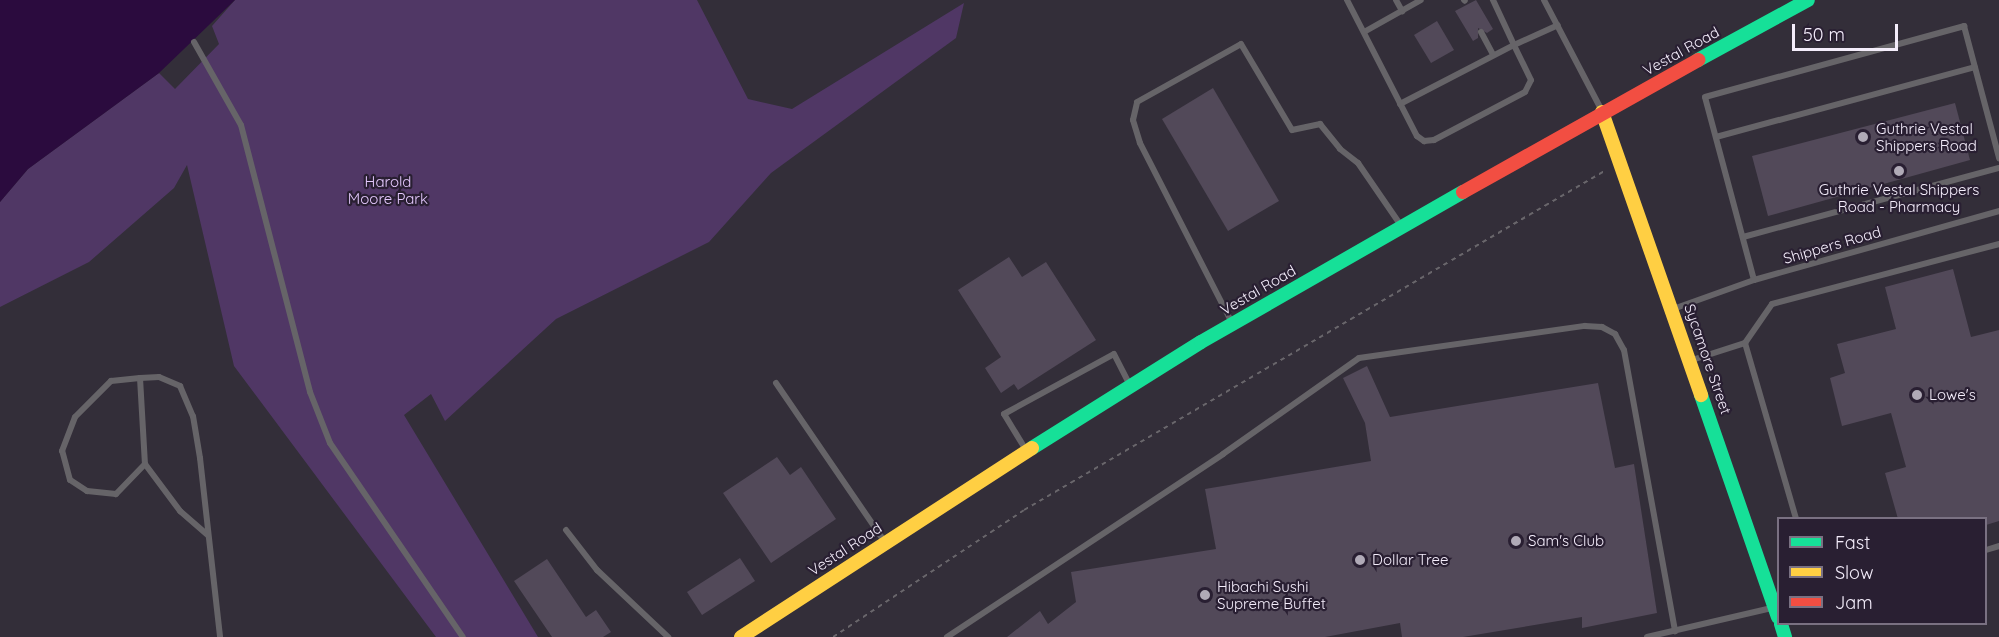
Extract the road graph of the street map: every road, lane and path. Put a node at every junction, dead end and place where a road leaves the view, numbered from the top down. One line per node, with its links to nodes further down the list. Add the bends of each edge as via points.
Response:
1 (1347, 0): 9 (lane)
2 (1396, 0): 7 (lane)
3 (1421, 0): 7 (lane)
4 (1493, 0): 12 (lane)
5 (1544, 0): 8 (lane)
6 (1808, 0): 16 (street, Vestal Road)
7 (1402, 11): 9 (lane)
8 (1558, 25): 12 (lane); 16 (lane)
9 (1364, 32): 15 (lane)
10 (1481, 33): 13 (lane)
11 (194, 42): 42 (lane, via 241,124 310,392 330,443)
12 (1514, 45): 13 (lane); 15 (lane, via 1531,80 1530,87 1434,140 1424,141 1417,136)
13 (1493, 55): 15 (lane)
14 (1975, 68): 17 (lane); 17 (lane, via 1964,26 1952,29 1705,97); 18 (lane)
15 (1400, 104)
16 (1602, 112): 22 (street, Vestal Road); 26 (street, Sycamore Street)
17 (1716, 137): 23 (lane)
18 (1999, 158)
19 (1999, 168): 23 (lane)
20 (1608, 169): 45 (path, via 1024,510)
21 (1999, 211): 25 (lane, Shippers Road)
22 (1402, 226): 27 (street, Vestal Road); 27 (lane, via 1358,163 1320,124 1292,130 1241,44 1137,102 1133,120 1140,143)
23 (1743, 237): 25 (lane)
24 (1999, 244): 28 (lane, via 1772,304)
25 (1754, 280): 26 (lane, Shippers Road)
26 (1674, 309): 29 (street, Sycamore Street)
27 (1232, 324): 32 (street, Vestal Road)
28 (1745, 343): 29 (lane); 35 (lane)
29 (1691, 361): 39 (street, Sycamore Street)
30 (140, 378): 34 (lane); 34 (lane, via 111,381 75,417 62,451 70,480 87,491 116,494); 37 (lane, via 159,377 180,386 193,416)
31 (776, 383): 38 (lane)
32 (1130, 385): 33 (street, Vestal Road); 33 (lane, via 1114,354 1004,414)
33 (1026, 450): 38 (street, Vestal Road)
34 (145, 464): 37 (lane, via 180,511)
35 (1795, 517)
36 (566, 530): 43 (lane, via 597,570)
37 (208, 535): 41 (lane)
38 (885, 542): 44 (street, Vestal Road)
39 (1777, 612): 40 (lane)
40 (1675, 631): 46 (lane, via 1624,350 1615,334 1602,327 1585,326 1359,358 1223,454); 47 (lane)
41 (220, 637)
42 (463, 637)
43 (668, 637)
44 (741, 637)
45 (833, 637)
46 (947, 637)
47 (1647, 637)

